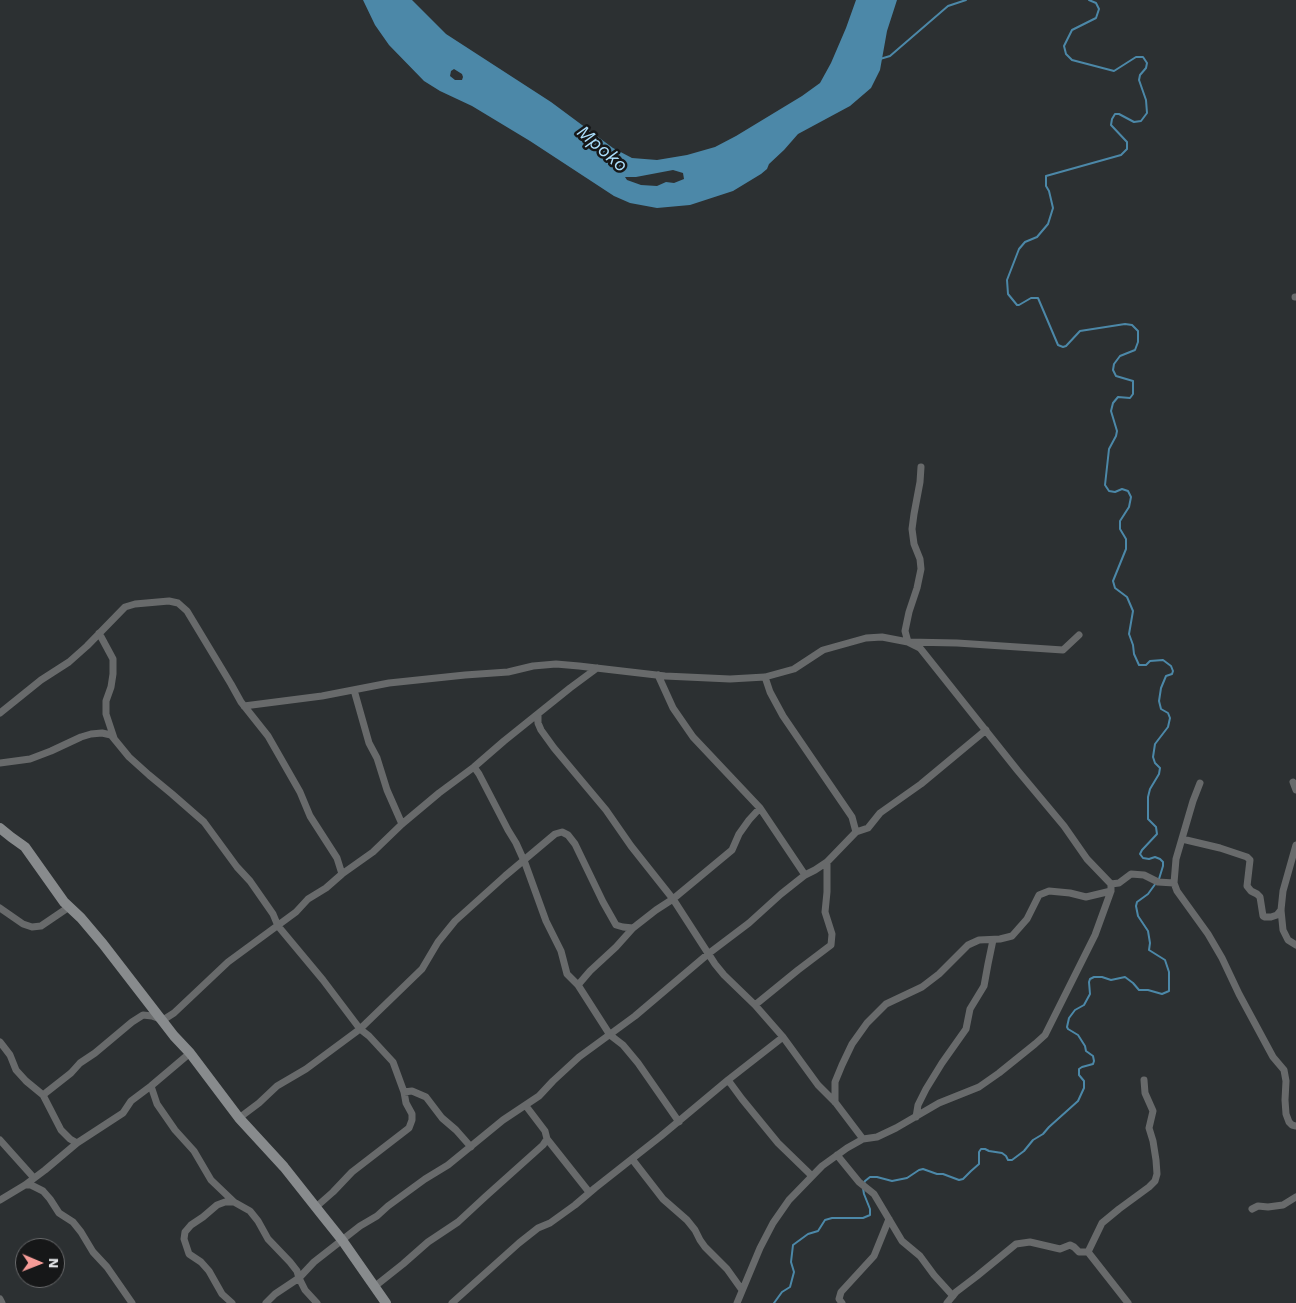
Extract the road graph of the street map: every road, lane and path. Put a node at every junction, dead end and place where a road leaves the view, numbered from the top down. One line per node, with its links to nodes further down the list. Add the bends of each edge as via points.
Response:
1 (920, 467): 4 (street, via 912,529 921,569 909,612)
2 (99, 633): 9 (street, via 125,607 178,602); 10 (street, via 69,662); 13 (street, via 113,660 106,714)
3 (1079, 635): 4 (street, via 1063,650)
4 (908, 642): 7 (street, via 882,637 866,638 823,650 794,669); 12 (street, via 920,648)
5 (597, 668): 6 (street); 8 (street, via 556,664); 11 (street)
6 (658, 675): 7 (street, via 730,680); 17 (street, via 673,708 693,737)
7 (765, 677): 20 (street, via 782,716 852,817)
8 (354, 690): 9 (street); 18 (street, via 369,743)
9 (244, 706): 25 (street, via 268,736 310,816 338,858)
10 (0, 713)
11 (538, 714): 15 (street); 29 (street, via 541,730 554,748)
12 (986, 730): 20 (street, via 880,814 868,828); 28 (street)
13 (114, 738): 14 (street, via 102,733 91,734 30,759); 33 (street, via 129,757 204,822 250,881)
14 (0, 763)
15 (474, 767): 18 (street); 23 (street)
16 (1200, 783): 21 (street)
17 (760, 808): 26 (street); 29 (street, via 739,834 732,850)
18 (402, 824): 25 (street, via 373,852)
19 (0, 828): 30 (street, via 25,847)
20 (856, 832): 24 (street)
21 (1182, 839): 27 (street, via 1176,858); 32 (street, via 1247,857 1250,860 1247,886 1260,898 1263,916 1277,915)
22 (1296, 845): 32 (street)
23 (524, 860): 34 (street, via 555,834 562,832 568,835 616,925); 38 (street, via 567,974); 41 (street, via 455,921 422,969)
24 (827, 862): 26 (street); 39 (street, via 825,912 832,934 831,945)
25 (342, 874): 33 (street)
26 (805, 875): 37 (street)
27 (1174, 883): 28 (street, via 1131,874); 56 (street, via 1208,934 1273,1057 1284,1070 1286,1114 1289,1122)
28 (1111, 888): 35 (street, via 1086,897 1050,891 1039,895 1027,919 1012,936); 53 (street, via 1095,935 1045,1034 979,1087)
29 (673, 899): 34 (street); 37 (street)
30 (69, 907): 31 (street, via 41,926 32,927); 40 (street)
31 (0, 908)
32 (1281, 910): 36 (street, via 1283,930 1288,940)
33 (278, 926): 40 (street, via 228,962); 41 (street)
34 (633, 928): 38 (street)
35 (993, 940): 51 (street, via 979,940 968,945 934,978 886,1004 867,1023 842,1065 835,1082); 53 (street, via 984,986 970,1009 966,1029 926,1089)
36 (1296, 945)
37 (708, 954): 39 (street); 42 (street)
38 (578, 985): 42 (street)
39 (755, 1005): 43 (street)
40 (163, 1020): 45 (street); 50 (street, via 143,1015)
41 (360, 1029): 49 (street, via 393,1062); 54 (street, via 277,1086)
42 (610, 1034): 52 (street, via 579,1057); 55 (street, via 638,1063)
43 (783, 1036): 46 (street); 51 (street)
44 (0, 1042): 50 (street, via 16,1070)
45 (190, 1053): 48 (street); 54 (street)
46 (728, 1080): 55 (street); 64 (street, via 778,1143)
47 (1144, 1080): 75 (street, via 1145,1093 1153,1111 1149,1128 1156,1160 1155,1181 1102,1223)
48 (151, 1086): 60 (street, via 131,1101 123,1113); 70 (street, via 157,1104 175,1130 194,1152 211,1180)
49 (404, 1092): 61 (street, via 412,1091 426,1097); 71 (street, via 412,1114 408,1128 352,1172)
50 (43, 1095): 60 (street, via 61,1130)
51 (834, 1102): 58 (street)
52 (526, 1106): 57 (street); 61 (street, via 503,1120)
53 (916, 1117): 58 (street, via 877,1137)
54 (239, 1118): 71 (street)
55 (679, 1122): 63 (street)
56 (1296, 1126)
57 (547, 1139): 67 (street); 77 (street, via 458,1222 428,1242)
58 (863, 1139): 62 (street)
59 (0, 1140): 65 (street)
60 (77, 1143): 65 (street)
61 (471, 1147): 74 (street)
62 (837, 1155): 64 (street); 73 (street, via 859,1182 874,1194)
63 (632, 1159): 67 (street); 78 (street, via 663,1199 688,1220 705,1247)
64 (812, 1176): 78 (street, via 773,1223)
65 (34, 1178): 66 (street)
66 (25, 1185): 69 (street); 82 (street, via 42,1191 59,1213 73,1222)
67 (589, 1192): 87 (street, via 559,1217 519,1243)
68 (1296, 1197): 72 (street, via 1283,1204)
69 (0, 1200)
70 (234, 1202): 76 (street, via 250,1211 268,1239 297,1271); 83 (street, via 217,1205 191,1225 184,1239 189,1254 209,1271 222,1294)
71 (316, 1207): 74 (street)
72 (1252, 1209)
73 (889, 1219): 79 (street, via 902,1241 920,1256); 89 (street, via 874,1256 841,1292 839,1299)
74 (342, 1240): 76 (street); 77 (street)
75 (1088, 1252): 79 (street, via 1079,1252 1070,1245 1060,1248 1030,1242 1016,1244); 91 (street)
76 (299, 1278): 84 (street); 85 (street)
77 (374, 1287): 86 (street)
78 (742, 1290): 88 (street)
79 (953, 1296): 90 (street)
80 (0, 1299): 81 (street)
81 (2, 1303)
82 (132, 1303)
83 (232, 1303)
84 (266, 1303)
85 (317, 1303)
86 (385, 1303)
87 (452, 1303)
88 (737, 1303)
89 (842, 1303)
90 (947, 1303)
91 (1128, 1303)

